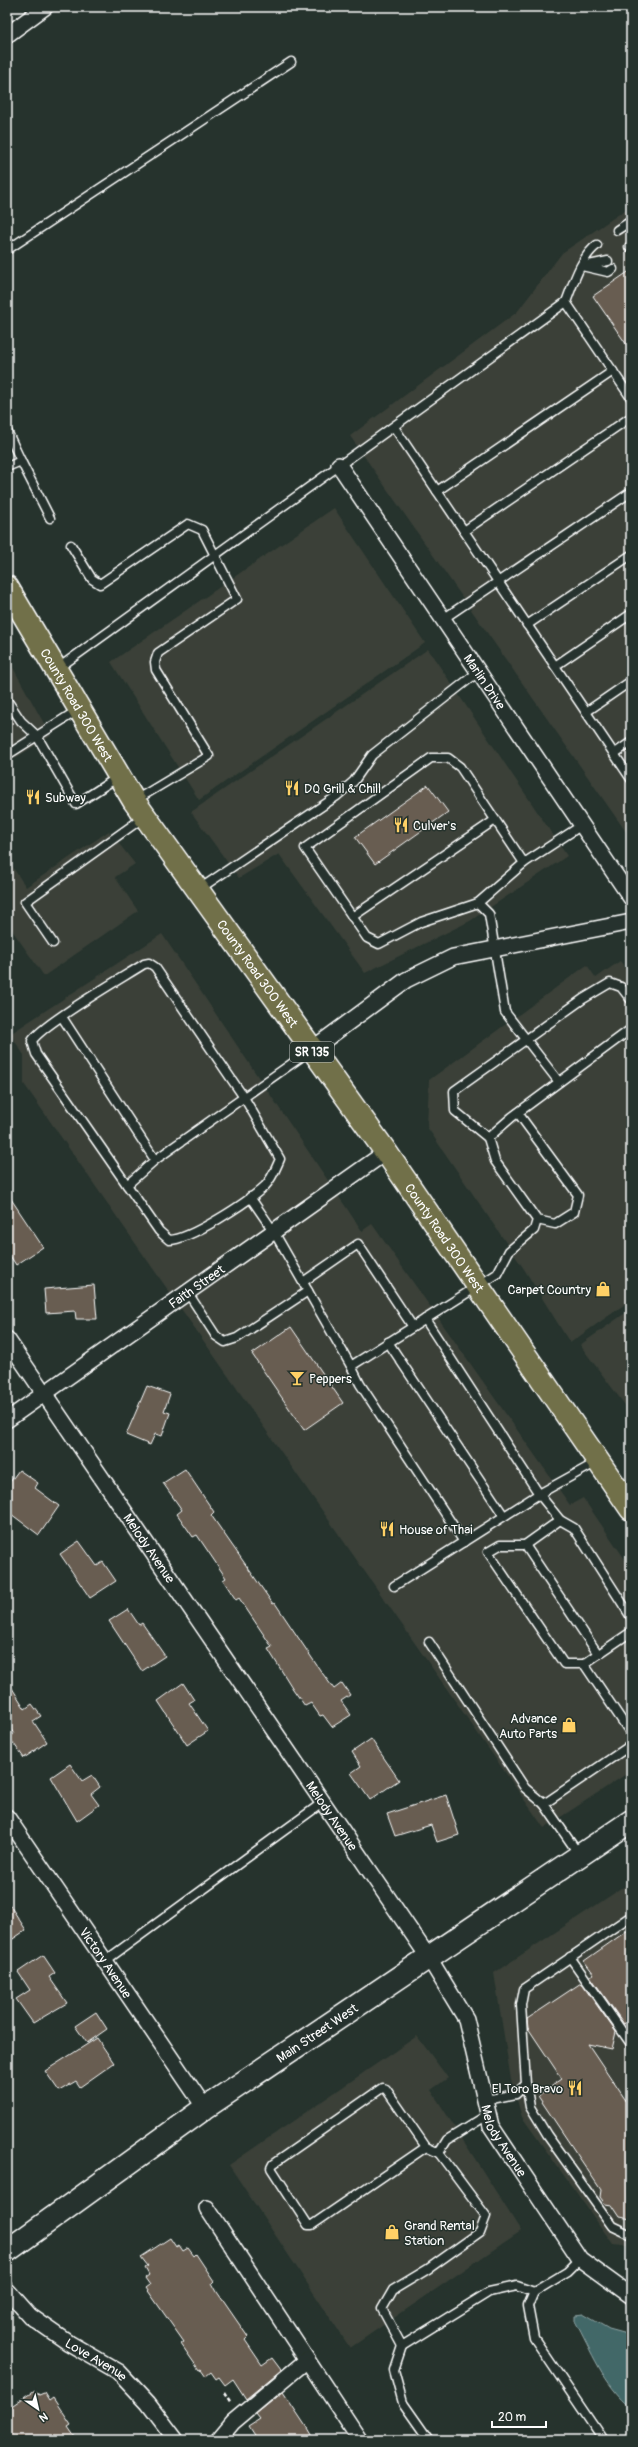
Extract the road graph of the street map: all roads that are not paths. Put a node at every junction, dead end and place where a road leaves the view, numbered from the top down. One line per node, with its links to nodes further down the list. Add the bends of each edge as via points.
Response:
1 (45, 7): 2 (street)
2 (7, 35)
3 (291, 62): 7 (lane)
4 (631, 221): 5 (lane)
5 (618, 230)
6 (597, 245): 9 (lane, via 590,250)
7 (7, 250)
8 (608, 261): 9 (lane, via 605,264)
9 (582, 266): 10 (lane, via 608,272); 11 (lane)
10 (614, 269)
11 (566, 302): 12 (lane); 15 (lane)
12 (612, 371): 13 (lane); 20 (lane)
13 (631, 398)
14 (631, 417): 23 (lane)
15 (394, 427): 18 (lane); 20 (lane)
16 (7, 431): 17 (lane)
17 (22, 461): 19 (lane); 22 (lane)
18 (339, 465): 26 (lane); 30 (street, Marlin Drive)
19 (7, 467)
20 (437, 491): 23 (lane)
21 (631, 492): 27 (lane)
22 (50, 518)
23 (464, 531): 27 (lane)
24 (71, 545): 26 (lane, via 92,579 100,584 188,524 202,530)
25 (631, 555): 31 (lane)
26 (214, 556): 33 (lane); 45 (lane, via 236,599 158,653 155,662 156,670 209,756)
27 (498, 581): 30 (lane); 31 (lane)
28 (7, 587): 33 (main road, County Road 300 West / SR 135)
29 (631, 614): 32 (lane)
30 (443, 619): 34 (street, Marlin Drive)
31 (527, 624): 32 (lane)
32 (555, 666): 38 (lane)
33 (55, 670): 37 (main road, County Road 300 West / SR 135)
34 (478, 672): 47 (street, Marlin Drive); 49 (lane, via 372,755 354,781 337,796)
35 (631, 681): 38 (lane)
36 (7, 700): 39 (lane, via 21,721)
37 (78, 710): 39 (lane); 43 (main road, County Road 300 West / SR 135)
38 (586, 712): 41 (lane)
39 (37, 736): 42 (lane); 43 (lane, via 76,804)
40 (631, 742): 41 (lane)
41 (614, 754): 44 (lane)
42 (7, 755)
43 (118, 777): 45 (main road, County Road 300 West / SR 135)
44 (631, 779)
45 (139, 809): 49 (main road, County Road 300 West / SR 135); 54 (lane, via 25,902)
46 (495, 820): 48 (lane); 52 (lane); 52 (lane, via 460,767 448,758 431,758 305,848)
47 (582, 825): 48 (lane); 50 (street, Marlin Drive)
48 (524, 863): 51 (lane)
49 (198, 890): 60 (main road, County Road 300 West / SR 135)
50 (631, 898)
51 (478, 902): 52 (lane, via 421,922 379,944 367,938); 55 (lane, via 489,914)
52 (352, 917)
53 (631, 922): 55 (street)
54 (53, 943)
55 (494, 948): 59 (lane, via 504,1012); 60 (street, via 453,957 406,980)
56 (631, 1000): 59 (lane, via 621,987 610,983)
57 (62, 1017): 62 (lane, via 149,963 155,967); 66 (lane); 67 (lane, via 36,1034 32,1041 34,1047)
58 (631, 1029): 61 (lane)
59 (525, 1040): 61 (lane); 64 (lane, via 454,1091 455,1111)
60 (311, 1050): 62 (lane); 65 (main road, County Road 300 West / SR 135)
61 (559, 1082): 63 (lane)
62 (245, 1099): 66 (lane); 68 (lane, via 280,1159 265,1186)
63 (518, 1113): 64 (lane); 69 (lane, via 578,1195 574,1212 555,1224)
64 (488, 1138): 69 (lane, via 495,1161)
65 (386, 1152): 70 (street, Faith Street); 72 (main road, County Road 300 West / SR 135)
66 (156, 1160): 67 (lane)
67 (127, 1185): 68 (lane, via 159,1231 169,1240 178,1240 196,1232)
68 (250, 1196): 70 (lane)
69 (537, 1220): 72 (lane, via 534,1230 510,1251 497,1274)
70 (274, 1232): 71 (lane); 74 (street, Faith Street)
71 (303, 1282): 73 (lane); 76 (lane, via 358,1244)
72 (478, 1286): 75 (lane); 82 (main road, County Road 300 West / SR 135)
73 (308, 1291): 74 (lane, via 237,1338 224,1342 216,1336); 79 (lane)
74 (188, 1293): 80 (street, Faith Street)
75 (425, 1319): 76 (lane); 83 (lane)
76 (413, 1327): 78 (lane)
77 (7, 1339): 80 (street, Melody Avenue)
78 (388, 1342): 79 (lane); 85 (lane)
79 (351, 1366): 87 (lane, via 360,1384)
80 (43, 1394): 81 (street, Faith Street); 97 (street, Melody Avenue)
81 (7, 1420)
82 (598, 1461): 83 (lane); 84 (main road, County Road 300 West / SR 135)
83 (539, 1494): 85 (lane); 86 (lane)
84 (631, 1509)
85 (504, 1516): 87 (lane)
86 (560, 1520): 88 (lane); 90 (lane, via 574,1528)
87 (464, 1542): 89 (lane)
88 (525, 1545): 93 (lane); 94 (lane, via 500,1545 488,1552 564,1664)
89 (394, 1586)
90 (631, 1617)
91 (631, 1632): 93 (lane)
92 (429, 1642): 98 (lane, via 526,1788)
93 (598, 1654): 94 (lane)
94 (584, 1664): 95 (lane)
95 (631, 1734)
96 (631, 1745): 98 (lane)
97 (322, 1803): 104 (street, Melody Avenue); 105 (lane)
98 (544, 1804): 101 (lane)
99 (7, 1817): 105 (street, Victory Avenue)
100 (631, 1821): 101 (main road, Main Street West)
101 (580, 1856): 104 (main road, Main Street West)
102 (631, 1916): 103 (lane)
103 (570, 1957): 106 (lane); 107 (lane, via 524,1989 521,2005)
104 (429, 1958): 108 (street, Melody Avenue, via 466,2019); 109 (main road, Main Street West)
105 (105, 1961): 109 (street, Victory Avenue)
106 (631, 2044)
107 (526, 2084): 108 (lane, via 516,2094); 113 (lane, via 530,2107 547,2135 612,2226)
108 (487, 2107): 111 (lane, via 447,2140); 115 (street, Melody Avenue, via 491,2126)
109 (205, 2108): 114 (main road, Main Street West)
110 (426, 2147): 110 (lane, via 386,2089 382,2088 273,2164 271,2168 272,2174 308,2225 312,2225); 111 (lane)
111 (439, 2153): 119 (lane, via 486,2216 480,2232 393,2290 382,2309)
112 (208, 2208): 120 (street)
113 (631, 2235)
114 (7, 2251)
115 (580, 2259): 117 (lane, via 567,2272); 118 (street, Melody Avenue)
116 (7, 2290): 121 (street, Love Avenue, via 30,2316 69,2343 119,2372 148,2403)
117 (534, 2292): 119 (lane, via 517,2286 489,2292); 125 (lane, via 528,2306 534,2338)
118 (631, 2296)
119 (402, 2346): 124 (lane, via 394,2370 403,2403)
120 (307, 2360): 122 (street, via 233,2422); 123 (street)
121 (176, 2440)
122 (218, 2440)
123 (360, 2440)
124 (429, 2440)
125 (603, 2440)

